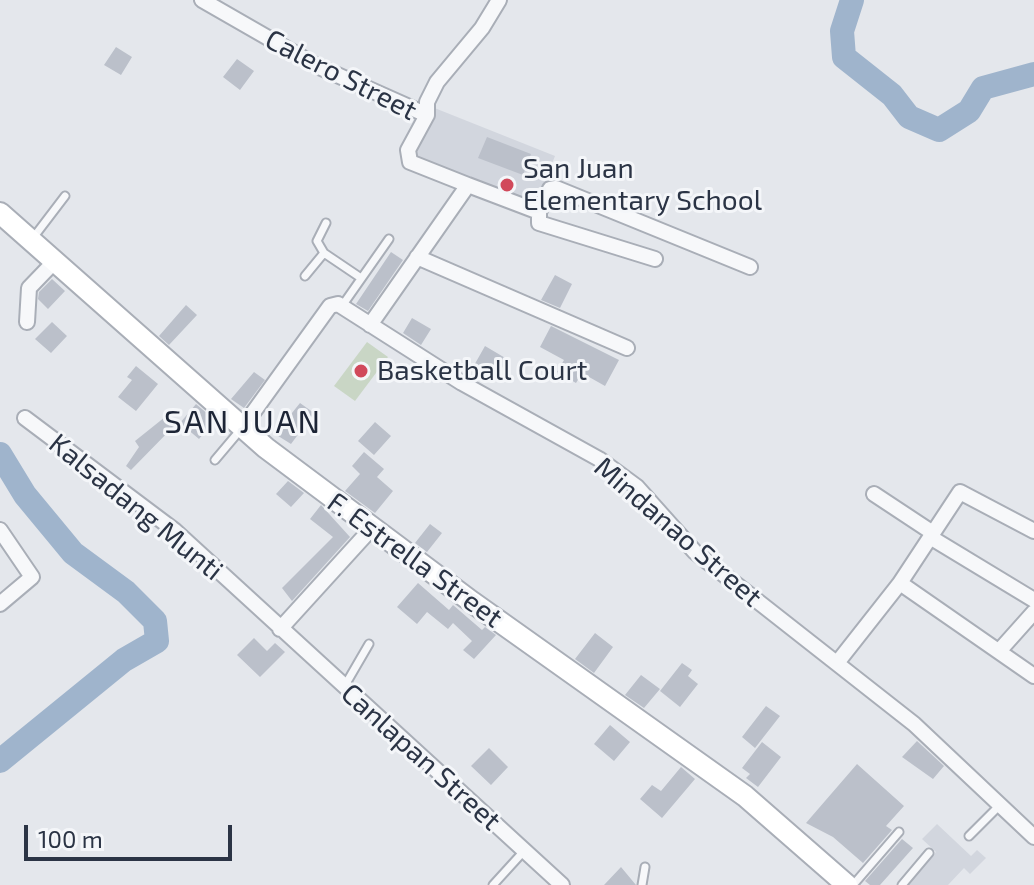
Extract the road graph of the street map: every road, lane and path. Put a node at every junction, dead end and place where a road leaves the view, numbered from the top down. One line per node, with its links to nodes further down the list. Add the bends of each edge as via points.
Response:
1 (202, 0): 3 (street, Calero Street, via 317,66)
2 (499, 0): 3 (street, via 437,82)
3 (427, 115): 4 (street, Calero Street, via 408,150 410,162)
4 (468, 185): 6 (street); 12 (street)
5 (65, 196): 10 (lane)
6 (539, 212): 13 (street, via 539,223); 15 (street, via 550,189 556,188)
7 (0, 213): 10 (main road, F. Estrella Street)
8 (326, 223): 11 (lane, via 317,241)
9 (389, 239): 17 (lane)
10 (32, 240): 14 (main road, F. Estrella Street)
11 (324, 253): 16 (lane); 17 (lane)
12 (417, 257): 20 (street); 21 (street)
13 (655, 259)
14 (55, 261): 19 (street, via 29,288); 23 (main road, F. Estrella Street)
15 (750, 267)
16 (305, 276)
17 (361, 278): 18 (lane)
18 (342, 306): 20 (street, Mindanao Street); 23 (street, via 330,306)
19 (27, 322)
20 (370, 325): 37 (street, Mindanao Street, via 599,459 637,487 695,552)
21 (627, 348)
22 (25, 418): 34 (street, Kalsadang Munti, via 174,530)
23 (242, 428): 24 (lane); 26 (main road, F. Estrella Street)
24 (215, 460)
25 (874, 494): 29 (street)
26 (371, 529): 34 (street); 50 (main road, F. Estrella Street, via 745,796)
27 (0, 530): 32 (street, via 32,577)
28 (1034, 531): 29 (street, via 960,492)
29 (932, 535): 30 (street); 31 (street)
30 (900, 583): 36 (street); 37 (street)
31 (1034, 600)
32 (0, 604)
33 (1034, 612): 36 (street)
34 (280, 629): 39 (street, Canlapan Street)
35 (369, 644): 39 (lane)
36 (1000, 650): 38 (street)
37 (837, 663): 40 (street, Mindanao Street, via 953,757)
38 (1034, 676)
39 (344, 687): 44 (street, Canlapan Street)
40 (1000, 805): 42 (lane); 43 (street, Mindanao Street)
41 (899, 832): 50 (lane)
42 (969, 836)
43 (1034, 837)
44 (524, 851): 47 (lane); 48 (street, Canlapan Street)
45 (929, 853): 51 (lane)
46 (645, 867): 49 (lane)
47 (493, 885)
48 (562, 885)
49 (642, 885)
50 (850, 885)
51 (902, 885)

